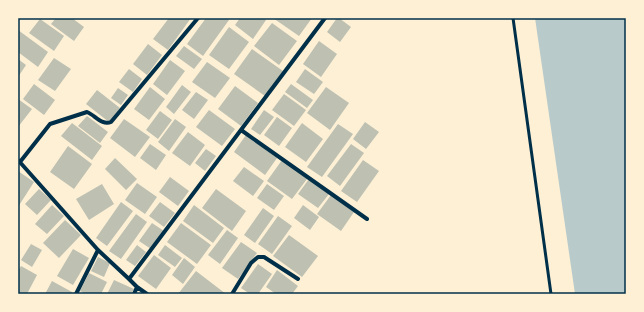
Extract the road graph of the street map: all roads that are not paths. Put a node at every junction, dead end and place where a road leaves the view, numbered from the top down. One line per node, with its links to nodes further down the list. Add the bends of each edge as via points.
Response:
1 (198, 18): 5 (street, via 109,124 87,112 51,124)
2 (325, 18): 4 (street)
3 (513, 18): 15 (lane)
4 (241, 130): 6 (street); 8 (street)
5 (19, 161): 7 (street)
6 (367, 219)
7 (98, 250): 8 (street); 11 (street)
8 (130, 279): 10 (street)
9 (298, 279): 14 (street, via 264,257 258,257 251,263)
10 (137, 287): 12 (street); 13 (street)
11 (76, 294)
12 (134, 294)
13 (147, 294)
14 (232, 294)
15 (551, 294)

